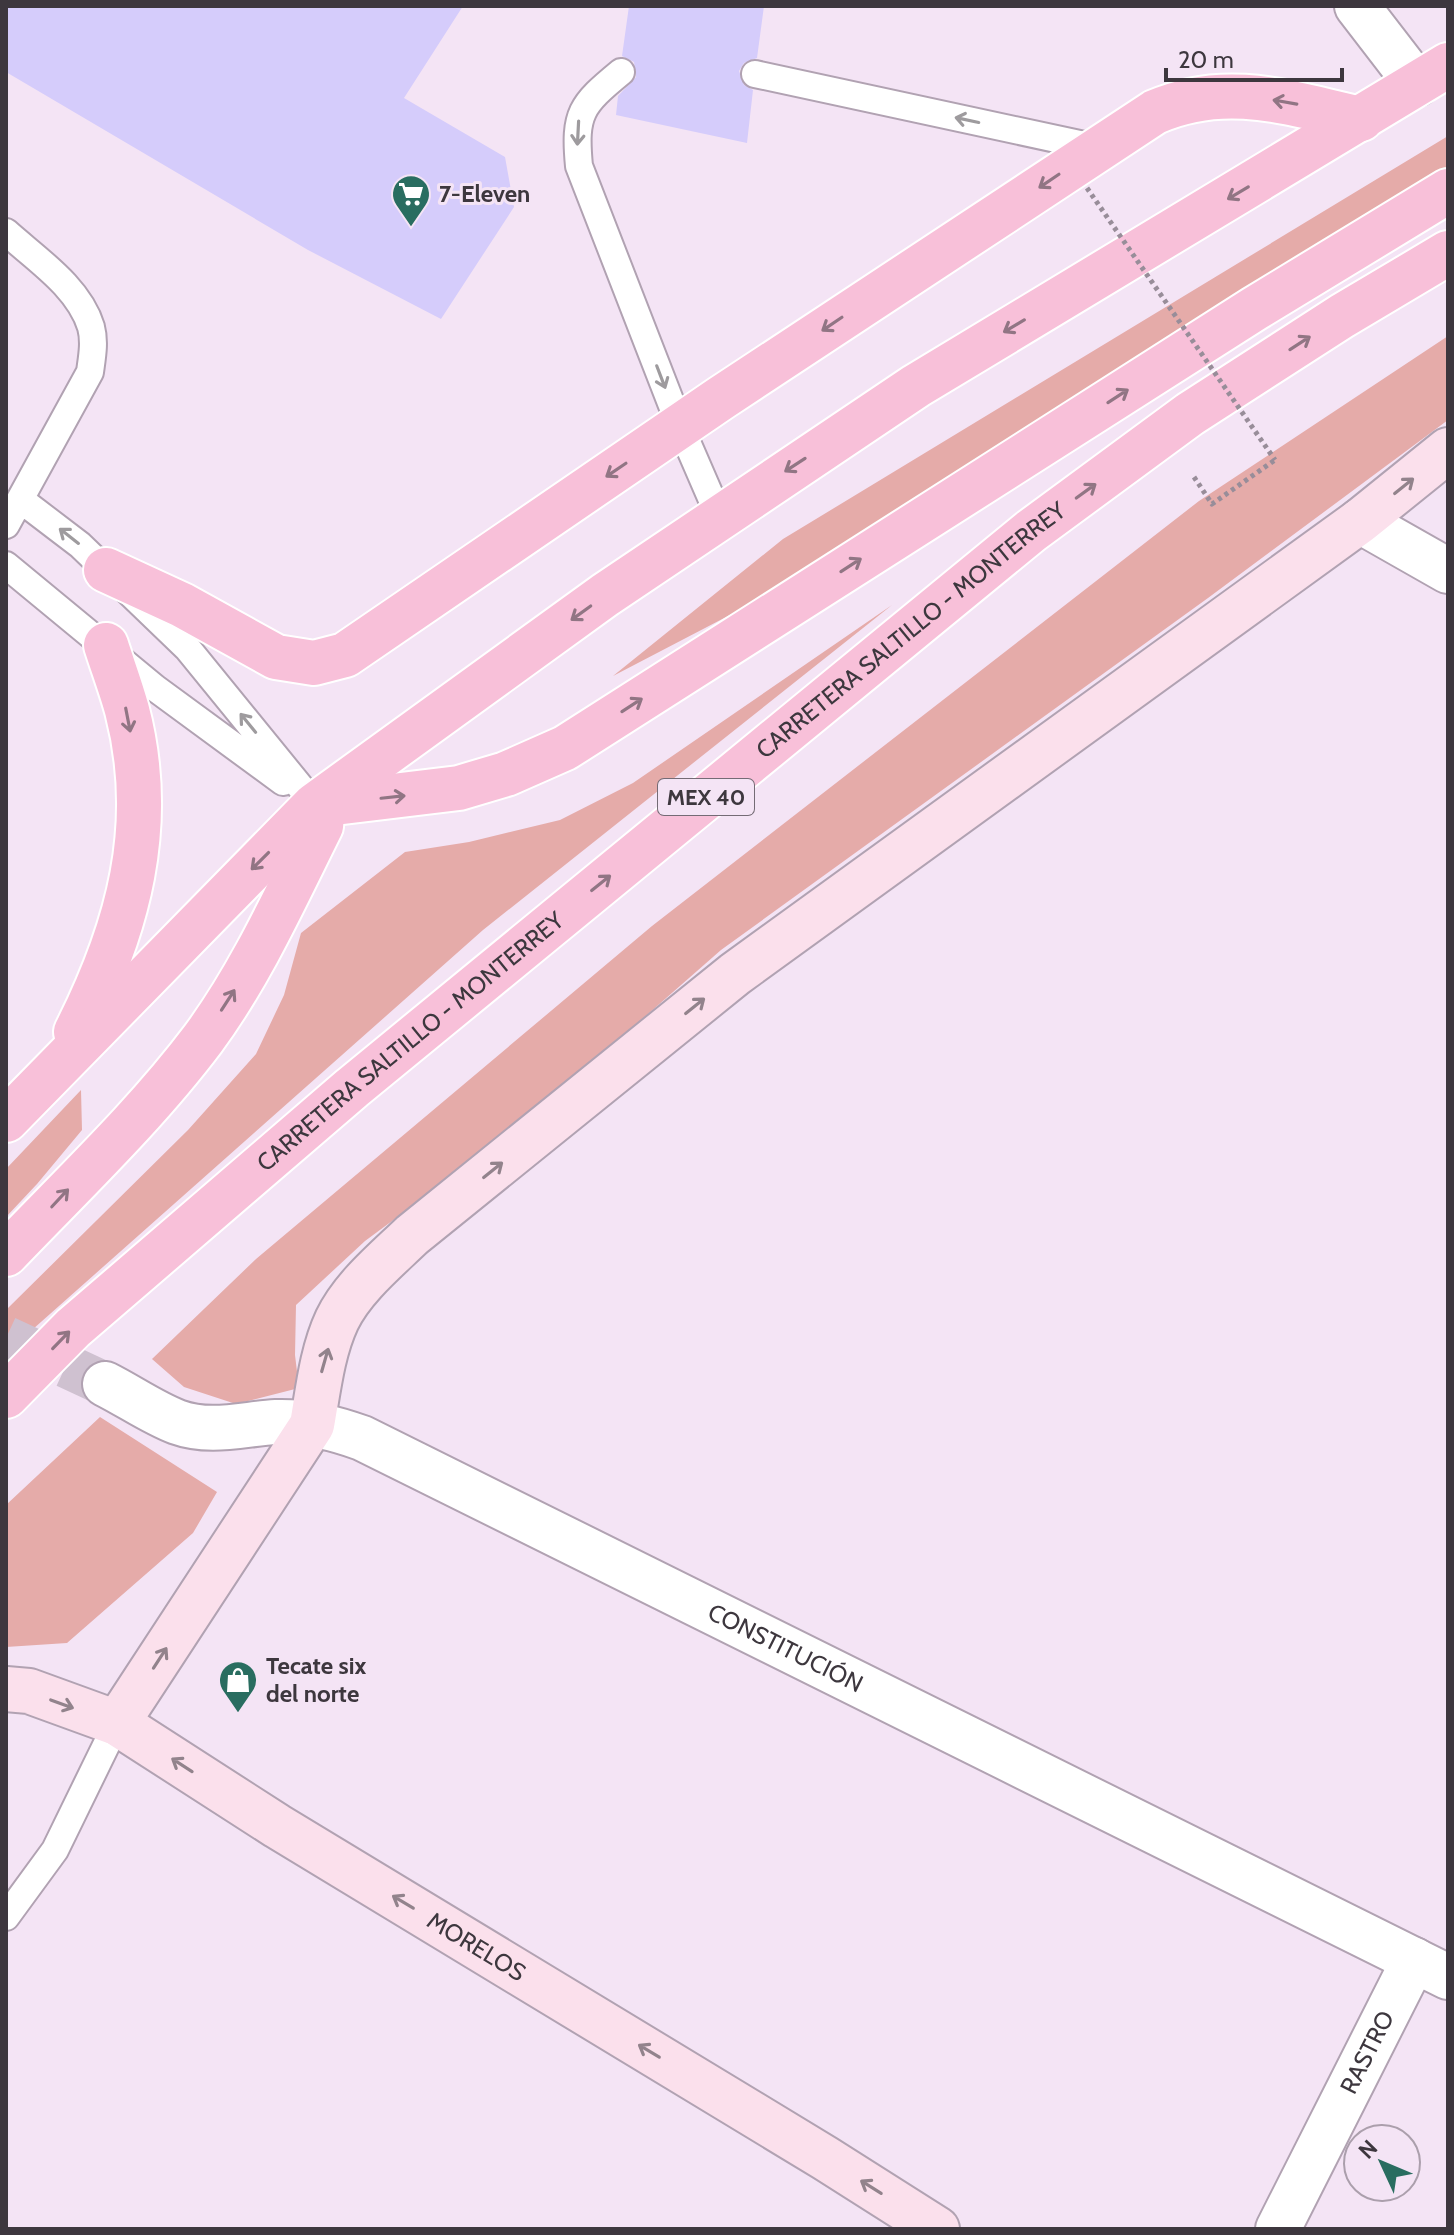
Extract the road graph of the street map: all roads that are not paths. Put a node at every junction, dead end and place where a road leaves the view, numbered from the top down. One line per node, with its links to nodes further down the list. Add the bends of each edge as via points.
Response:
1 (1357, 6): 4 (street)
2 (621, 72): 10 (lane, one-way to 10, via 591,97 577,122 579,166)
3 (755, 74): 6 (lane, one-way to 3)
4 (1432, 74): 5 (main road)
5 (1361, 119): 6 (main road, one-way to 6, via 1282,101 1198,97 1155,112); 13 (main road, one-way to 13, via 916,386)
6 (1093, 168): 10 (main road, one-way to 10)
7 (1448, 191): 20 (main road, one-way to 7, via 459,788 565,748)
8 (6, 232): 12 (lane, via 61,280 91,327 93,348 90,372)
9 (1448, 253): 25 (main road, CARRETERA SALTILLO - MONTERREY / MEX 40, one-way to 9, via 73,1328 352,1088 1031,531 1190,414)
10 (680, 426): 13 (lane); 17 (main road, one-way to 17, via 345,655 314,663 276,657)
11 (1448, 450): 14 (street, one-way to 11)
12 (21, 500): 15 (lane); 17 (lane, one-way to 12)
13 (719, 516): 20 (main road, one-way to 20)
14 (1360, 521): 18 (street); 26 (street, one-way to 14, via 337,1320 367,1279 412,1235 735,974)
15 (6, 525)
16 (6, 565): 19 (lane)
17 (106, 570): 20 (lane, one-way to 17, via 188,649)
18 (1448, 571)
19 (106, 645): 20 (lane, via 155,688); 21 (main road, one-way to 21, via 127,712 138,780 137,849 124,918 106,969)
20 (315, 805): 21 (main road, one-way to 21); 23 (main road, one-way to 20, via 167,1084 204,1037 267,933 321,826)
21 (60, 1064): 22 (main road)
22 (6, 1120)
23 (6, 1254)
24 (105, 1384): 26 (street, CONSTITUCIÓN, via 178,1423 216,1428 276,1422)
25 (6, 1396)
26 (312, 1425): 28 (street, one-way to 26); 30 (street, CONSTITUCIÓN, via 362,1438)
27 (6, 1689): 28 (street, MORELOS, one-way to 28, via 29,1691)
28 (117, 1723): 29 (lane, via 55,1850); 31 (street, MORELOS, one-way to 28)
29 (6, 1917)
30 (1431, 1969): 32 (street, RASTRO)
31 (937, 2229)
32 (1278, 2229)

